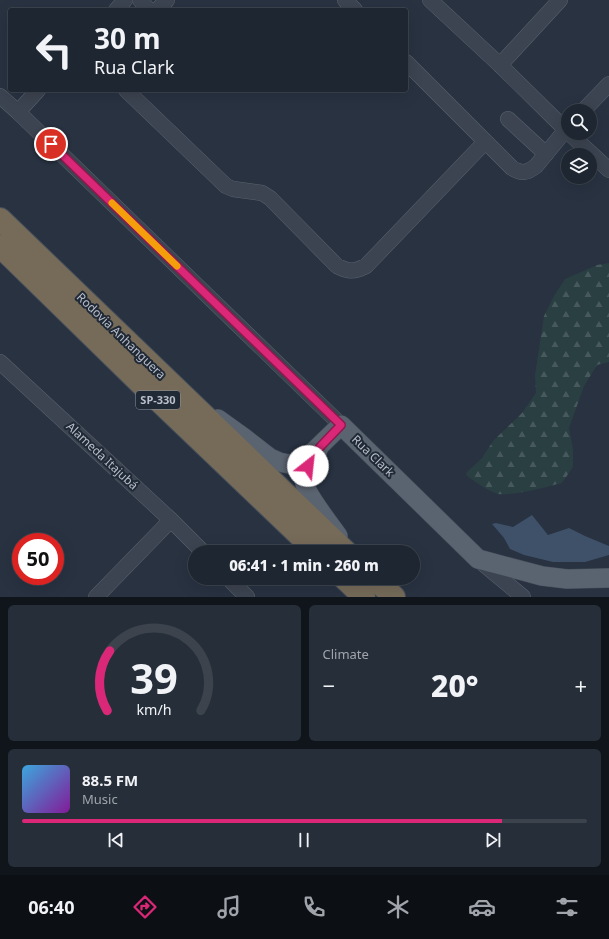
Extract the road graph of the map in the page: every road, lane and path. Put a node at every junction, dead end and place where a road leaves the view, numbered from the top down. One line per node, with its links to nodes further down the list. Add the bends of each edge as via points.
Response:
1 (125, 0): 7 (street)
2 (140, 0): 8 (street)
3 (167, 0): 9 (street)
4 (345, 0): 10 (street)
5 (430, 0): 12 (street)
6 (560, 0): 12 (street)
7 (118, 8)
8 (147, 8)
9 (159, 8)
10 (353, 8)
11 (408, 64): 23 (street)
12 (500, 65): 20 (street)
13 (609, 84): 17 (street)
14 (36, 92): 18 (street)
15 (128, 92): 23 (street, via 226,186 262,193 270,198 337,266 351,271 366,266)
16 (0, 96): 18 (street, Rua Clark)
17 (590, 104)
18 (18, 112): 30 (street, Rua Clark)
19 (508, 119): 24 (street)
20 (561, 123)
21 (561, 138): 24 (street)
22 (578, 140): 25 (street)
23 (486, 142): 24 (street, via 518,172 530,171)
24 (546, 154)
25 (609, 170)
26 (0, 219): 29 (highway, Rodovia Anhanguera / SP-330)
27 (0, 246): 34 (highway, Rodovia Anhanguera / SP-330)
28 (0, 362): 32 (street, Alameda Itajubá)
29 (181, 394): 31 (main road, via 279,462 298,462); 35 (highway, Rodovia Anhanguera / SP-330)
30 (341, 425): 31 (main road); 37 (main road, Rua Clark)
31 (320, 447): 36 (main road, via 308,466 305,486)
32 (171, 520): 33 (street, Alameda Itajubá); 42 (street)
33 (196, 545)
34 (310, 545)
35 (341, 545)
36 (343, 545)
37 (478, 559): 38 (main road, via 567,579); 46 (street, Rua Clark)
38 (609, 578)
39 (235, 585): 43 (street)
40 (351, 585): 44 (highway)
41 (381, 585): 45 (highway)
42 (96, 597)
43 (247, 597)
44 (364, 597)
45 (394, 597)
46 (523, 597)

